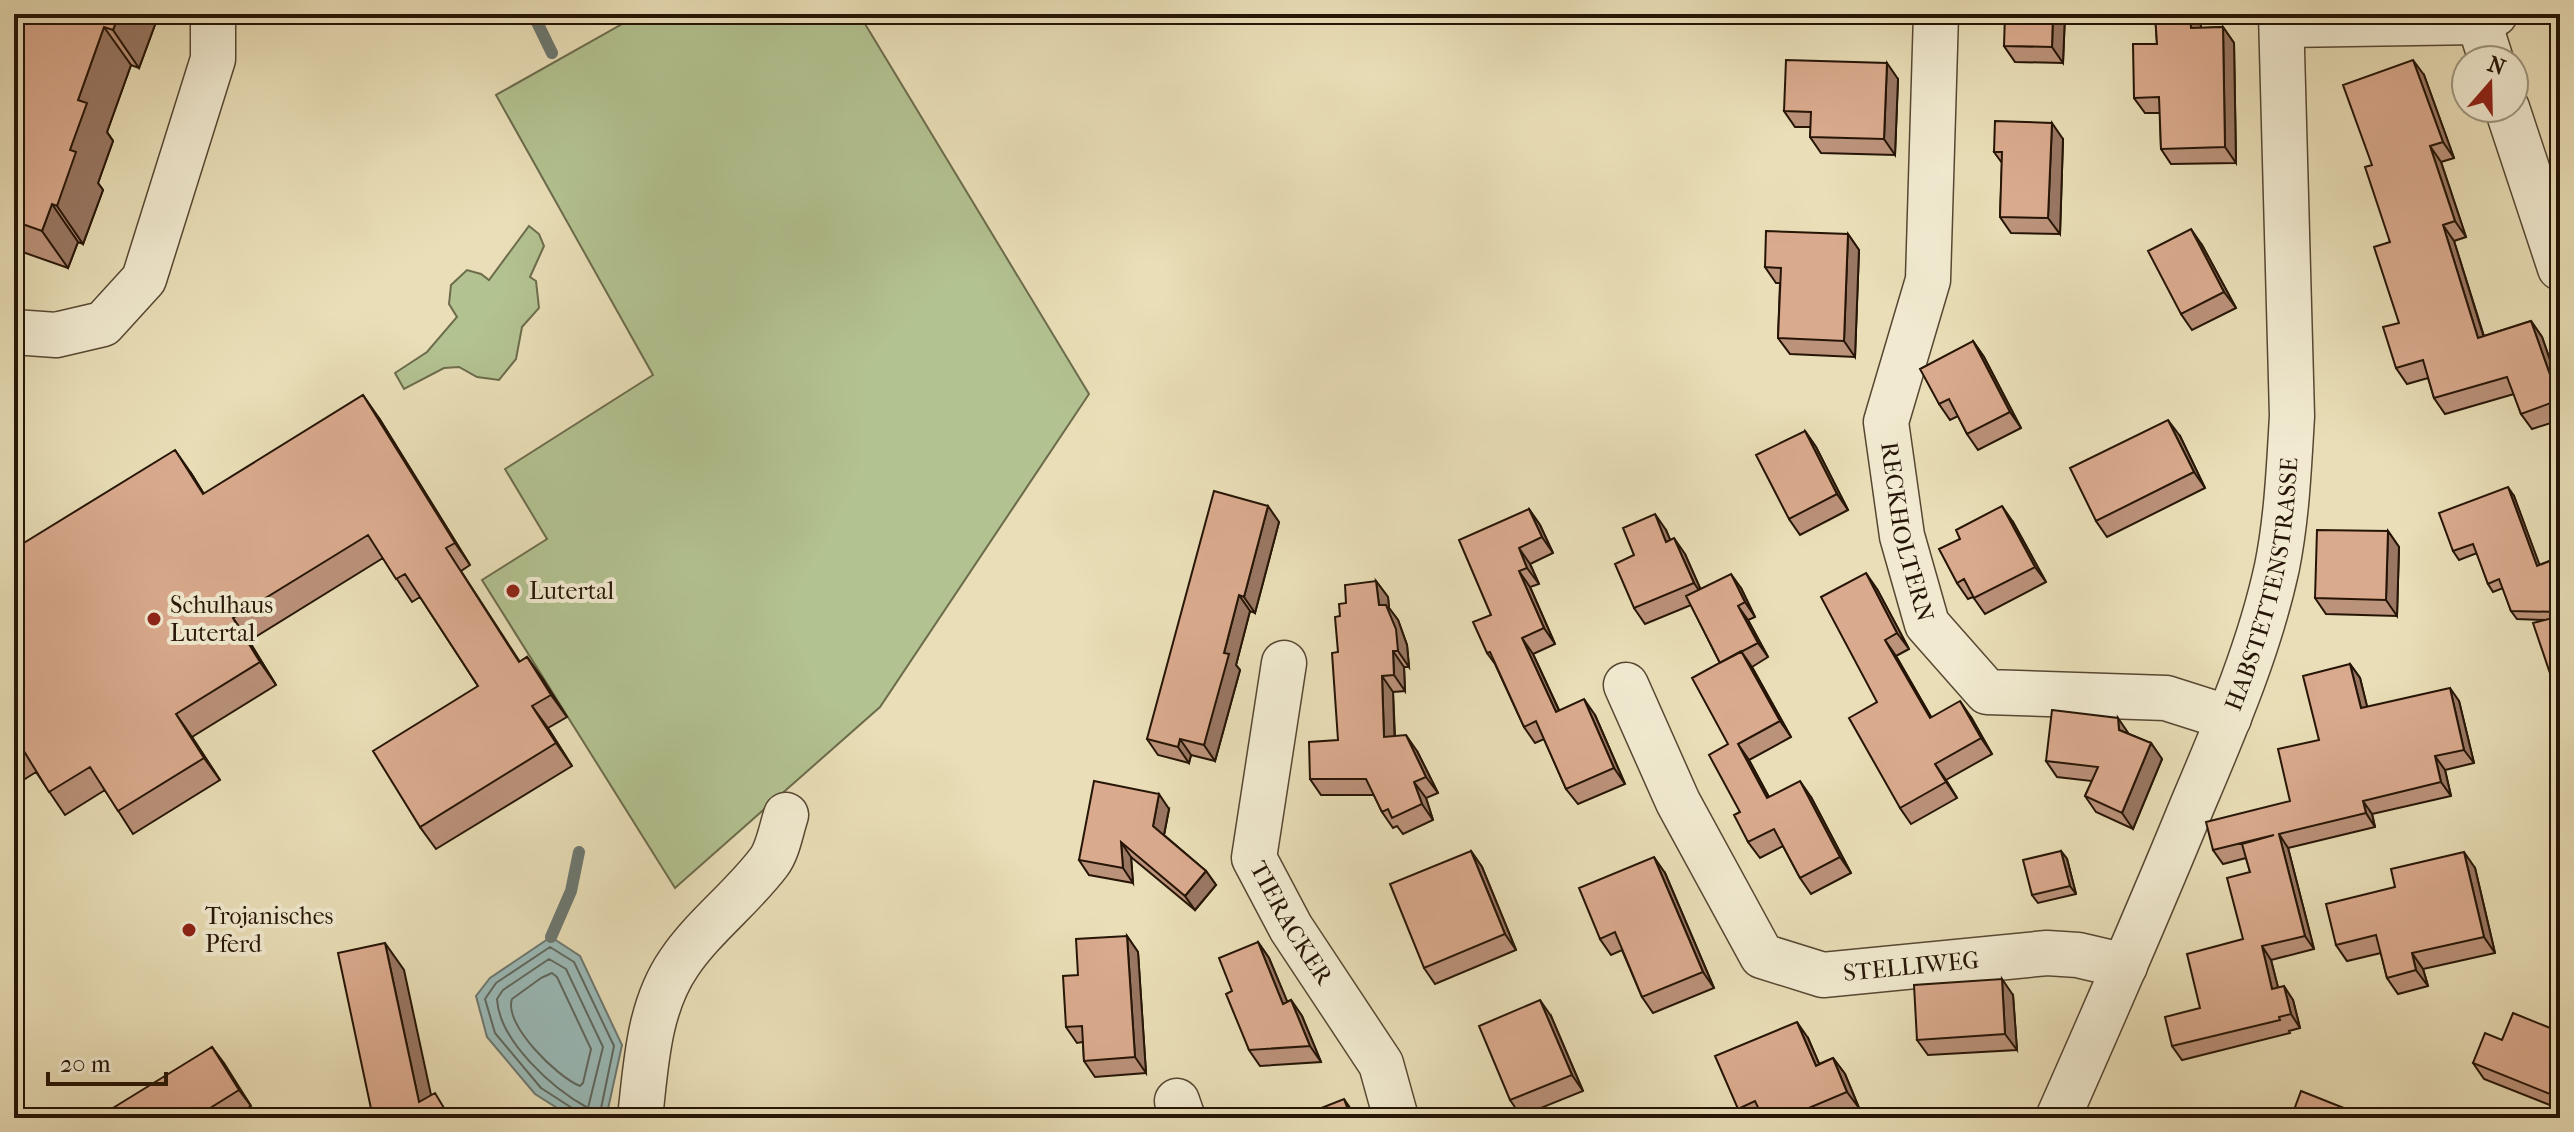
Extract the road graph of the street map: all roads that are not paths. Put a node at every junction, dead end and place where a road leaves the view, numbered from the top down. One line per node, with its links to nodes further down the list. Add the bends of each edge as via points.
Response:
1 (213, 14): 7 (street, via 213,59 144,279 103,324 56,335)
2 (1936, 14): 10 (street, RECKHOLTERN, via 1928,280 1886,422 1902,536 1927,624 1987,692 2166,698)
3 (2281, 19): 4 (street); 10 (street, HABSTETTENSTRASSE, via 2289,470 2277,566)
4 (2488, 32)
5 (2512, 124): 6 (street)
6 (2560, 268)
7 (14, 332)
8 (1284, 663): 14 (street, TIERACKER, via 1254,858 1291,928 1381,1064)
9 (1626, 685): 12 (street, STELLIWEG, via 1678,802 1762,956 1823,975 2047,953)
10 (2229, 718): 12 (street, HABSTETTENSTRASSE)
11 (786, 815): 13 (street, via 771,860 678,965 658,1009 645,1061)
12 (2125, 966): 15 (street, HABSTETTENSTRASSE)
13 (640, 1118)
14 (1396, 1118)
15 (2058, 1118)

